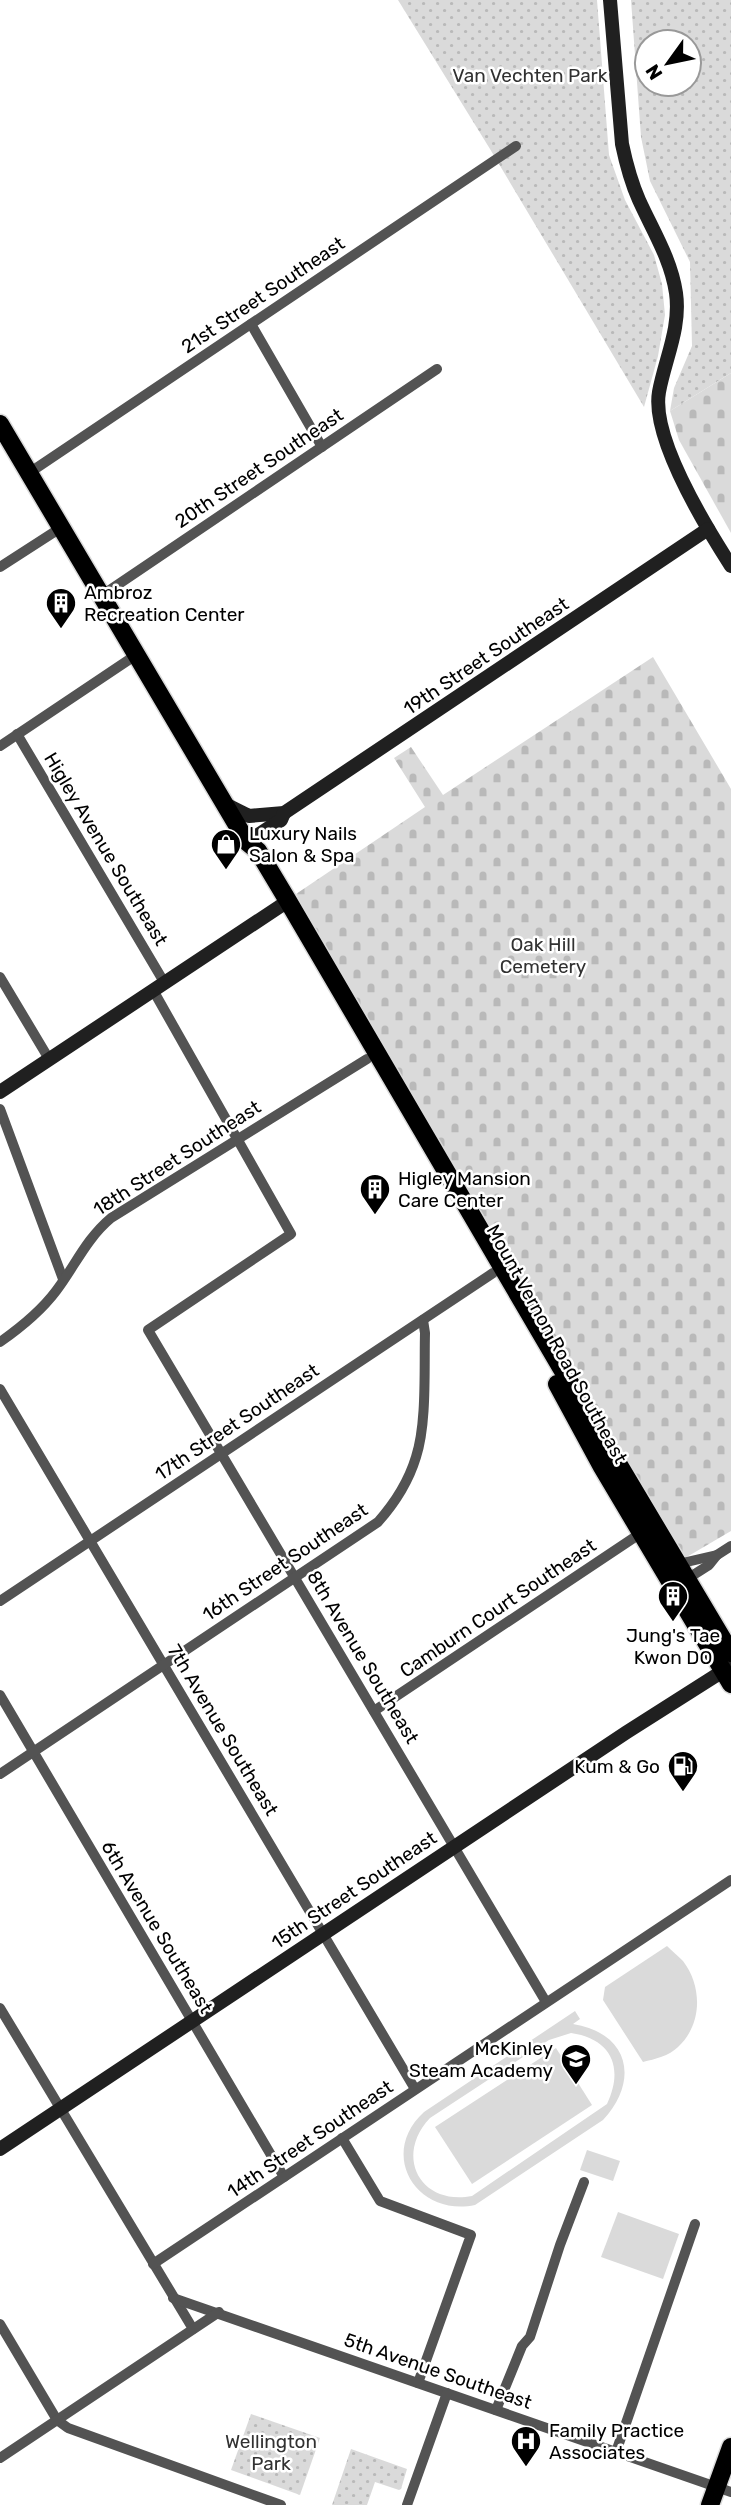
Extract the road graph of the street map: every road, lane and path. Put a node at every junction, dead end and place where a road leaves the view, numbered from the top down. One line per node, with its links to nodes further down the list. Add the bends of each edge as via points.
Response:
1 (610, 0): 9 (street, via 626,165 667,257 676,293 675,331 659,392 658,416 665,441)
2 (516, 146): 3 (street, 21st Street Southeast)
3 (251, 324): 6 (street); 7 (street, 21st Street Southeast)
4 (438, 369): 6 (street, 20th Street Southeast)
5 (0, 424): 7 (main road, Mount Vernon Road Southeast)
6 (322, 447): 12 (street, 20th Street Southeast)
7 (29, 473): 8 (main road, Mount Vernon Road Southeast)
8 (62, 527): 11 (street); 12 (main road, Mount Vernon Road Southeast)
9 (708, 529): 10 (street); 17 (street, 19th Street Southeast)
10 (731, 566)
11 (0, 567)
12 (101, 596): 13 (main road, Mount Vernon Road Southeast)
13 (136, 655): 14 (street); 16 (main road, Mount Vernon Road Southeast)
14 (18, 734): 15 (street); 21 (street, Higley Avenue Southeast)
15 (0, 746)
16 (225, 804): 17 (street, 19th Street Southeast, via 249,816); 18 (main road, Mount Vernon Road Southeast)
17 (284, 813): 18 (street, 19th Street Southeast, via 281,820)
18 (247, 842): 19 (main road, Mount Vernon Road Southeast, via 248,858)
19 (283, 904): 21 (street); 23 (main road, Mount Vernon Road Southeast); 39 (main road, Mount Vernon Road Southeast)
20 (0, 977): 22 (street)
21 (159, 986): 22 (street); 26 (street, Higley Avenue Southeast)
22 (49, 1059): 24 (street)
23 (367, 1059): 26 (street, 18th Street Southeast); 27 (main road, Mount Vernon Road Southeast)
24 (0, 1092)
25 (0, 1110): 28 (street)
26 (238, 1138): 28 (street, 18th Street Southeast, via 111,1218 90,1239); 30 (street, Higley Avenue Southeast, via 291,1234)
27 (493, 1273): 29 (street, 17th Street Southeast); 34 (main road, Mount Vernon Road Southeast)
28 (63, 1279): 31 (street, 18th Street Southeast, via 38,1311)
29 (423, 1320): 33 (street, 17th Street Southeast); 40 (street, 16th Street Southeast, via 421,1435 416,1458 378,1522)
30 (148, 1329): 33 (street, 8th Avenue Southeast)
31 (0, 1342)
32 (0, 1389): 36 (street, 7th Avenue Southeast)
33 (221, 1453): 36 (street, 17th Street Southeast); 40 (street, 8th Avenue Southeast)
34 (622, 1501): 35 (main road, Mount Vernon Road Southeast); 39 (main road, via 647,1525 673,1569)
35 (641, 1533): 44 (main road, Mount Vernon Road Southeast); 46 (street, Camburn Court Southeast)
36 (91, 1540): 41 (street, 17th Street Southeast); 43 (street, 7th Avenue Southeast)
37 (731, 1546): 38 (street)
38 (717, 1555): 39 (street); 39 (street, via 709,1565)
39 (683, 1572): 42 (main road, Mount Vernon Road Southeast)
40 (295, 1577): 43 (street, 16th Street Southeast); 46 (street, 8th Avenue Southeast)
41 (0, 1601)
42 (731, 1653)
43 (164, 1665): 47 (street, 16th Street Southeast); 51 (street, 7th Avenue Southeast)
44 (729, 1674): 49 (street, 15th Street Southeast)
45 (0, 1695): 47 (street, 6th Avenue Southeast)
46 (374, 1711): 49 (street, 8th Avenue Southeast)
47 (33, 1752): 48 (street, 16th Street Southeast); 54 (street, 6th Avenue Southeast)
48 (0, 1774)
49 (455, 1847): 51 (street, 15th Street Southeast); 52 (street, 8th Avenue Southeast)
50 (731, 1880): 52 (street, 14th Street Southeast)
51 (324, 1934): 54 (street, 15th Street Southeast); 55 (street, 7th Avenue Southeast)
52 (546, 2002): 55 (street, 14th Street Southeast)
53 (0, 2008): 56 (street)
54 (193, 2021): 56 (street, 15th Street Southeast); 59 (street, 6th Avenue Southeast)
55 (415, 2089): 57 (street, 14th Street Southeast)
56 (60, 2109): 58 (street, 15th Street Southeast); 62 (street)
57 (342, 2138): 59 (street, 14th Street Southeast); 67 (street, via 380,2200 471,2235)
58 (0, 2149)
59 (284, 2177): 62 (street, 14th Street Southeast)
60 (584, 2182): 69 (street, via 530,2337)
61 (695, 2224): 72 (street)
62 (153, 2264): 63 (street)
63 (173, 2298): 64 (street, 5th Avenue Southeast); 66 (street)
64 (219, 2312): 66 (street); 67 (street, 5th Avenue Southeast)
65 (0, 2325): 70 (street)
66 (193, 2329): 70 (street)
67 (418, 2383): 68 (street, 5th Avenue Southeast)
68 (447, 2393): 69 (street, 5th Avenue Southeast); 76 (street)
69 (496, 2410): 72 (street, 5th Avenue Southeast)
70 (57, 2420): 73 (street); 75 (street, via 68,2428)
71 (731, 2447): 74 (main road)
72 (616, 2452): 74 (street, 5th Avenue Southeast)
73 (0, 2458)
74 (724, 2489): 77 (main road)
75 (281, 2505)
76 (407, 2505)
77 (710, 2505)

